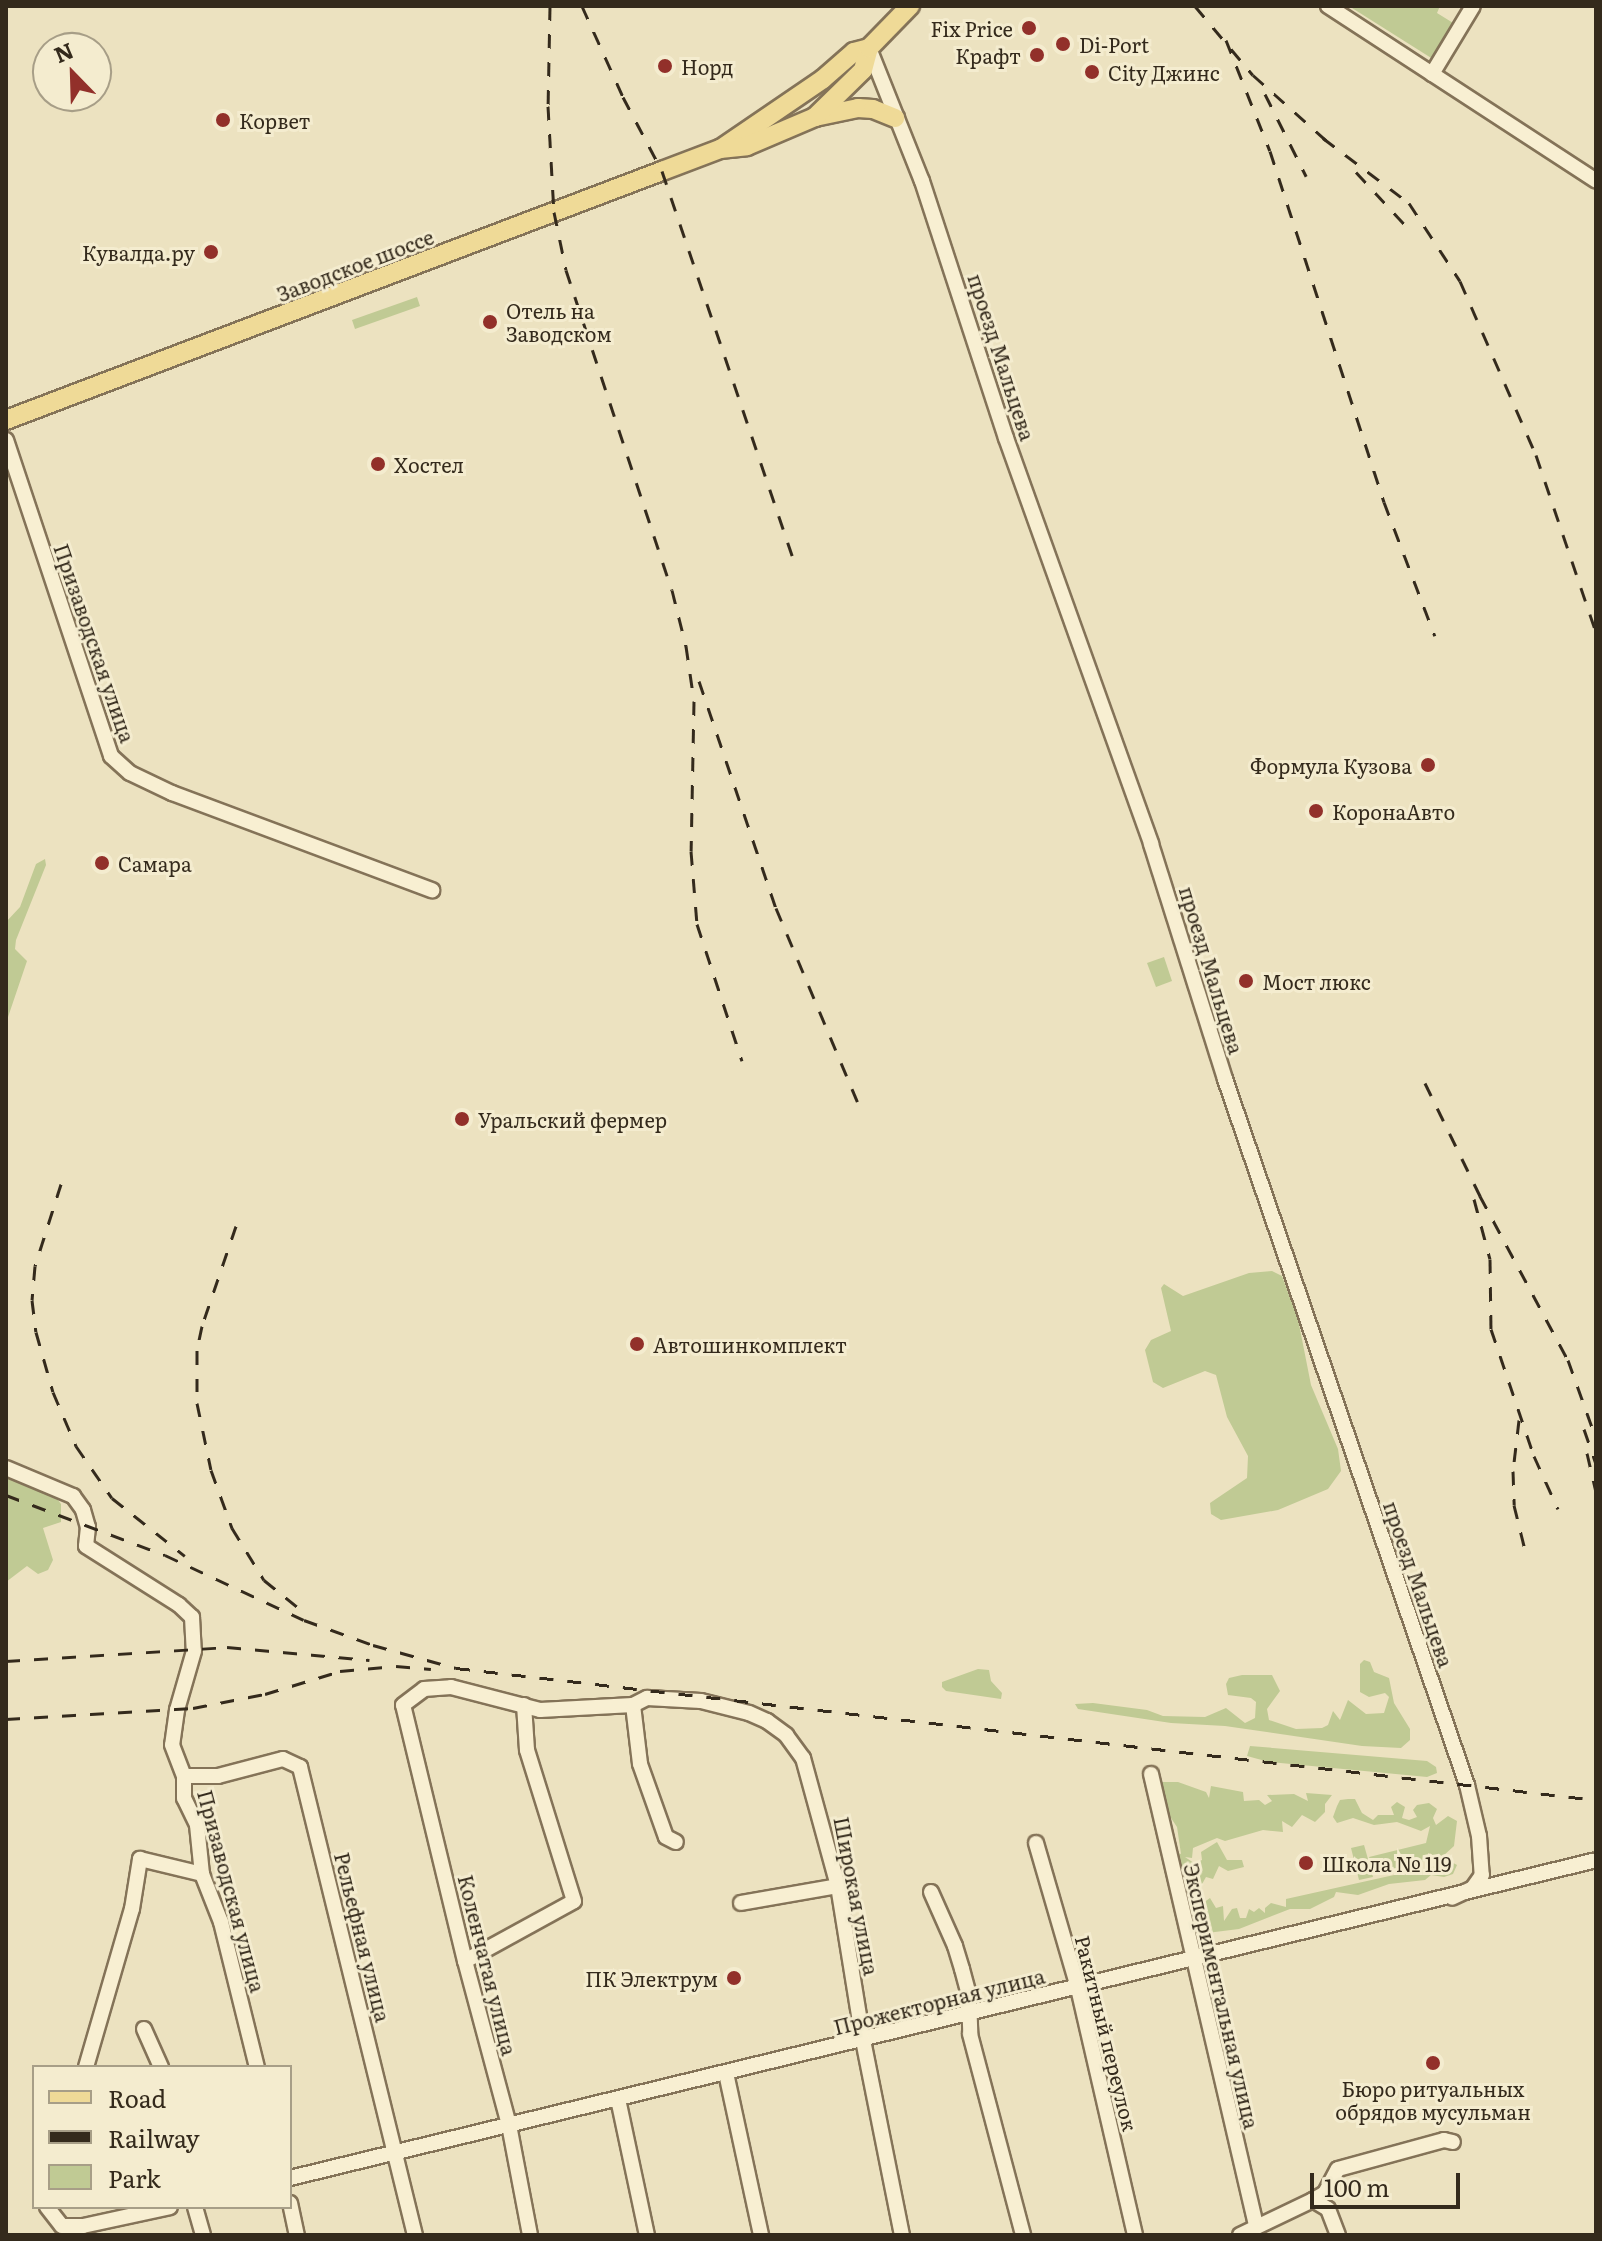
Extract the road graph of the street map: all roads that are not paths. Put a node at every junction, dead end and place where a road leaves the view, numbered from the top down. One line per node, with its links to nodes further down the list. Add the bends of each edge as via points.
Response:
1 (910, 6): 4 (main road, Заводское шоссе)
2 (1328, 6): 5 (street)
3 (1473, 6): 5 (street)
4 (869, 48): 6 (main road, Заводское шоссе, via 863,70); 7 (street, проезд Мальцева); 8 (main road, Заводское шоссе, via 854,52)
5 (1432, 74): 9 (street)
6 (815, 117): 7 (main road, via 858,108); 8 (main road, Заводское шоссе, via 747,146)
7 (895, 118): 24 (street, проезд Мальцева, via 922,181 1006,438 1151,844 1229,1091 1467,1785 1482,1875 1473,1888)
8 (720, 149): 10 (main road, Заводское шоссе)
9 (1596, 181)
10 (6, 420)
11 (6, 440): 12 (street, Призаводская улица, via 111,756 130,773 172,793)
12 (432, 890)
13 (6, 1468): 17 (street, Призаводская улица, via 73,1496 88,1527 86,1546 192,1617 194,1651 172,1745)
14 (524, 1705): 15 (street, via 540,1710); 27 (street, via 527,1750 574,1901); 27 (street, Коленчатая улица, via 451,1687 424,1689 403,1705)
15 (633, 1705): 18 (street, via 640,1764 666,1837); 22 (street, Широкая улица, via 647,1698 727,1705 786,1735 803,1758)
16 (1151, 1774): 26 (street, Экспериментальная улица)
17 (184, 1776): 21 (street, Призаводская улица); 39 (street, Рельефная улица, via 218,1776 283,1759 300,1767)
18 (676, 1842)
19 (1036, 1843): 28 (street, Ракитный переулок)
20 (1596, 1860): 24 (street, Прожекторная улица)
21 (202, 1874): 32 (street, via 140,1859 125,1938); 34 (street, Призаводская улица, via 221,1922)
22 (838, 1886): 25 (street); 31 (street, Широкая улица)
23 (931, 1892): 29 (street, via 955,1946 969,1996)
24 (1452, 1898): 26 (street, Прожекторная улица)
25 (741, 1903)
26 (1196, 1960): 28 (street, Прожекторная улица); 47 (street, Экспериментальная улица, via 1210,2041)
27 (465, 1961): 37 (street, Коленчатая улица)
28 (1078, 1988): 29 (street, Прожекторная улица); 58 (street, Ракитный переулок)
29 (967, 2015): 31 (street, Прожекторная улица); 57 (street)
30 (144, 2029): 33 (street)
31 (863, 2040): 35 (street, Прожекторная улица); 56 (street, Широкая улица)
32 (87, 2065)
33 (160, 2065)
34 (257, 2065)
35 (726, 2073): 36 (street, Прожекторная улица); 55 (street)
36 (618, 2099): 37 (street, Прожекторная улица); 54 (street)
37 (509, 2125): 39 (street, Прожекторная улица); 53 (street, Коленчатая улица)
38 (1453, 2142): 41 (street, via 1444,2140 1338,2169 1325,2193)
39 (396, 2153): 40 (street, Прожекторная улица); 52 (street, Рельефная улица)
40 (292, 2178)
41 (1313, 2200): 47 (street); 60 (street, via 1328,2209)
42 (49, 2209): 48 (street, via 62,2226)
43 (162, 2209): 46 (street)
44 (196, 2209): 50 (street)
45 (291, 2209): 51 (street)
46 (117, 2220): 48 (street); 49 (street)
47 (1256, 2226): 59 (street)
48 (82, 2230)
49 (121, 2235)
50 (203, 2235)
51 (297, 2235)
52 (415, 2235)
53 (530, 2235)
54 (647, 2235)
55 (761, 2235)
56 (902, 2235)
57 (1023, 2235)
58 (1135, 2235)
59 (1240, 2235)
60 (1338, 2235)

